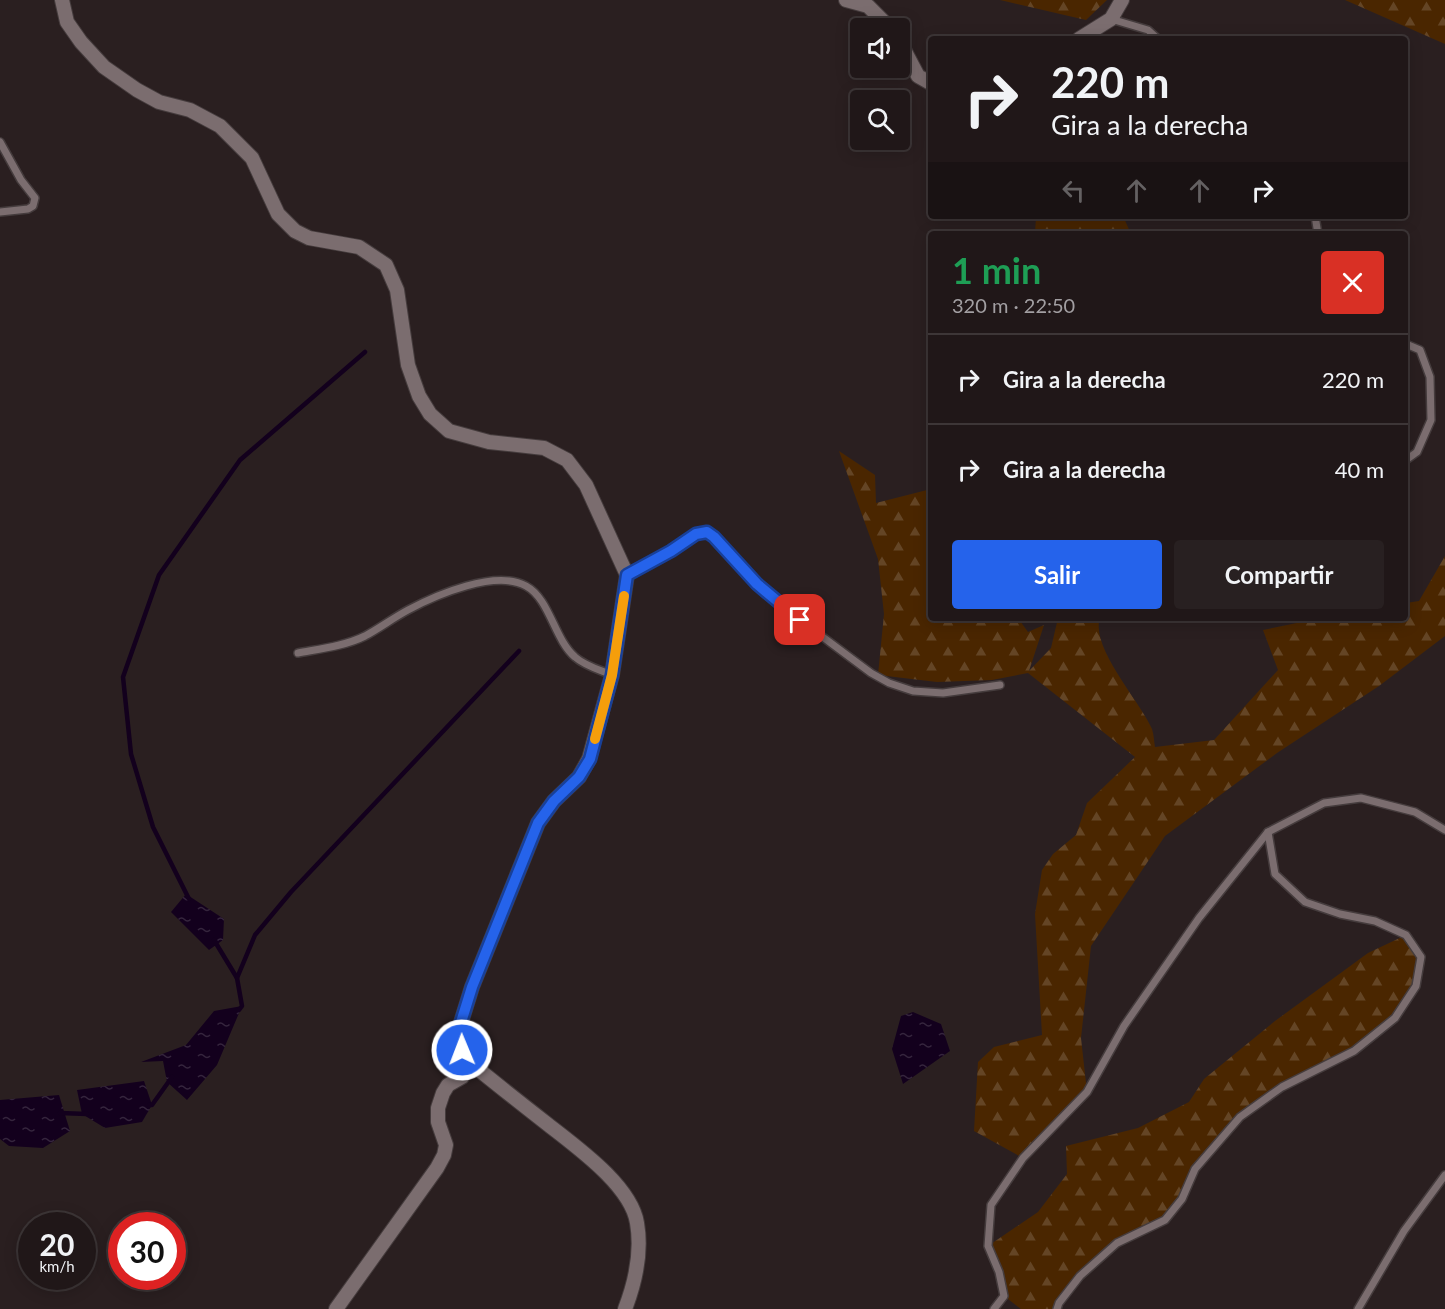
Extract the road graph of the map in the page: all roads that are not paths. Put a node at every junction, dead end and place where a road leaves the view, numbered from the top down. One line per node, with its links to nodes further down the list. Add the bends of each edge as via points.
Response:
1 (62, 0): 14 (street, via 67,22 104,67 159,102 190,110 220,126 252,158 278,214 295,231 309,238 359,247 386,265 397,290 408,365 430,414 449,431 489,442 543,448 567,460 586,485)
2 (846, 0): 4 (street, via 868,6)
3 (1122, 0): 5 (street)
4 (880, 18)
5 (1111, 20): 6 (street); 7 (lane, via 1148,30)
6 (1084, 36)
7 (1155, 36)
8 (910, 61): 9 (street, via 918,76)
9 (928, 82)
10 (0, 142): 11 (lane, via 34,198 28,209)
11 (0, 212)
12 (1408, 345): 13 (lane, via 1420,350 1430,377 1431,420 1418,452)
13 (1408, 459)
14 (627, 575): 16 (street); 17 (lane, via 696,534 707,532 757,584 889,683 913,691 943,693)
15 (298, 653): 16 (lane, via 364,636 407,610 448,592 492,580 513,581 538,596 573,656)
16 (612, 675): 20 (street, via 590,759 538,823 472,987 458,1032 462,1050)
17 (1000, 685)
18 (1445, 830): 19 (lane, via 1415,812 1361,798 1324,803)
19 (1268, 832): 24 (lane, via 1198,918 1124,1026 1087,1092 1023,1158 991,1205 988,1246 1004,1296); 25 (lane, via 1275,874 1305,902 1375,921 1406,935 1421,957 1416,986 1395,1018 1354,1052 1282,1087 1240,1117 1196,1169 1182,1199 1165,1220 1117,1243 1080,1276)
20 (472, 1062): 22 (street, via 443,1093 438,1114 446,1145 437,1168); 23 (street, via 595,1162 623,1192 637,1221 639,1252)
21 (1445, 1174): 26 (lane, via 1404,1231)
22 (336, 1309)
23 (625, 1309)
24 (994, 1309)
25 (1057, 1309)
26 (1358, 1309)

